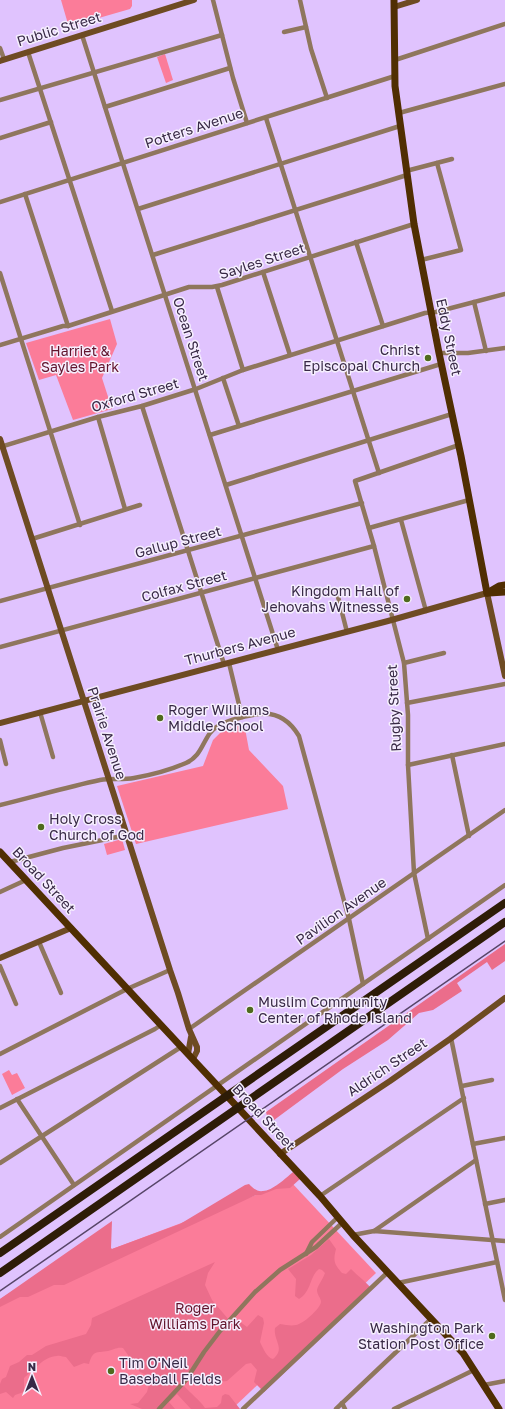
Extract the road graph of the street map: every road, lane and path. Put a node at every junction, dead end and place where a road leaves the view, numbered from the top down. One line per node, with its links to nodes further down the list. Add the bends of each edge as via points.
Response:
1 (194, 0): 9 (street, Public Street)
2 (213, 0): 10 (street)
3 (300, 0): 7 (street)
4 (417, 0): 5 (street)
5 (394, 4): 14 (main road, Eddy Street)
6 (505, 24): 14 (street)
7 (306, 27): 8 (street); 20 (street)
8 (284, 32)
9 (82, 35): 12 (street, Public Street); 16 (street, Ocean Street)
10 (222, 35): 15 (street); 16 (street)
11 (0, 48): 13 (street)
12 (28, 52): 13 (street, Public Street); 19 (street)
13 (2, 60)
14 (395, 60): 17 (main road, Eddy Street)
15 (230, 68): 22 (street); 26 (street)
16 (94, 72): 19 (street); 22 (street, Ocean Street)
17 (395, 76): 20 (street, Potters Avenue); 23 (main road, Eddy Street)
18 (505, 84): 23 (street)
19 (41, 88): 21 (street); 25 (street)
20 (327, 98): 24 (street, Potters Avenue)
21 (0, 100)
22 (105, 107): 30 (street, Ocean Street)
23 (398, 112): 27 (main road, Eddy Street)
24 (266, 118): 26 (street, Potters Avenue); 32 (street)
25 (51, 122): 28 (street); 34 (street)
26 (247, 123): 30 (street, Potters Avenue)
27 (400, 126): 32 (street); 33 (main road, Eddy Street)
28 (0, 138)
29 (452, 159): 31 (street)
30 (123, 162): 34 (street, Potters Avenue); 37 (street, Ocean Street)
31 (437, 163): 33 (street); 43 (street, via 462,250)
32 (280, 164): 37 (street); 38 (street)
33 (407, 173): 38 (street); 39 (main road, Eddy Street)
34 (70, 180): 35 (street, Potters Avenue); 50 (street)
35 (25, 194): 36 (street, Potters Avenue); 52 (street)
36 (0, 202)
37 (138, 209): 41 (street, Ocean Street)
38 (295, 210): 41 (street); 42 (street)
39 (414, 224): 40 (street, Sayles Street); 43 (main road, Eddy Street)
40 (356, 242): 42 (street, Sayles Street); 53 (street)
41 (152, 255): 47 (street, Ocean Street)
42 (310, 257): 44 (street, Sayles Street); 55 (street)
43 (421, 260): 51 (main road, Eddy Street)
44 (263, 272): 46 (street, Sayles Street); 60 (street)
45 (0, 273): 54 (street)
46 (217, 287): 47 (street, Sayles Street, via 189,287); 62 (street)
47 (165, 294): 50 (street, Sayles Street); 64 (street, Ocean Street)
48 (505, 294): 49 (street, Oxford Street)
49 (474, 302): 51 (street, Oxford Street); 58 (street)
50 (112, 311): 52 (street, Sayles Street)
51 (431, 312): 53 (street, Oxford Street); 59 (main road, Eddy Street)
52 (68, 326): 54 (street, Sayles Street)
53 (383, 326): 55 (street, Oxford Street)
54 (20, 339): 56 (street, Sayles Street); 70 (street)
55 (337, 340): 60 (street, Oxford Street); 65 (street)
56 (0, 345)
57 (505, 348): 58 (street)
58 (486, 351): 59 (street)
59 (439, 353): 61 (main road, Eddy Street)
60 (290, 355): 62 (street, Oxford Street)
61 (441, 364): 65 (street); 67 (main road, Eddy Street)
62 (243, 370): 63 (street, Oxford Street)
63 (223, 378): 64 (street, Oxford Street); 69 (street)
64 (196, 389): 66 (street, Oxford Street); 71 (street, Ocean Street)
65 (352, 391): 69 (street); 73 (street)
66 (142, 406): 68 (street, Oxford Street); 88 (street)
67 (452, 414): 73 (street); 74 (main road, Eddy Street)
68 (98, 417): 70 (street, Oxford Street); 81 (street)
69 (239, 426): 71 (street)
70 (50, 431): 75 (street, Oxford Street); 83 (street)
71 (210, 436): 77 (street, Ocean Street)
72 (0, 439): 75 (street, Prairie Avenue)
73 (368, 441): 76 (street); 77 (street)
74 (459, 445): 76 (street); 78 (main road, Eddy Street)
75 (1, 447): 86 (street, Prairie Avenue)
76 (379, 473): 79 (street, Rugby Street, via 355,481)
77 (226, 485): 85 (street, Ocean Street)
78 (469, 500): 82 (street); 95 (main road, Eddy Street)
79 (362, 503): 84 (street, Rugby Street); 85 (street, Gallup Street)
80 (140, 505): 81 (street)
81 (125, 510): 83 (street)
82 (401, 520): 84 (street); 97 (street)
83 (80, 524): 86 (street)
84 (369, 528): 87 (street, Rugby Street)
85 (242, 536): 88 (street, Gallup Street); 89 (street, Ocean Street)
86 (32, 539): 91 (street, Prairie Avenue)
87 (374, 546): 89 (street, Colfax Street); 98 (street, Rugby Street)
88 (188, 550): 91 (street, Gallup Street); 93 (street)
89 (256, 578): 93 (street, Colfax Street); 102 (street, Ocean Street)
90 (505, 585): 95 (main road, Thurbers Avenue)
91 (48, 588): 96 (street, Gallup Street); 99 (street, Prairie Avenue)
92 (505, 592): 95 (main road, Thurbers Avenue)
93 (201, 593): 99 (street, Colfax Street); 105 (street)
94 (337, 593): 100 (street)
95 (487, 593): 97 (street, Thurbers Avenue); 106 (street, Eddy Street)
96 (0, 601)
97 (426, 611): 98 (street, Thurbers Avenue)
98 (393, 620): 100 (street, Thurbers Avenue); 104 (street, Rugby Street)
99 (62, 631): 101 (street, Colfax Street); 108 (street, Prairie Avenue)
100 (347, 632): 102 (street, Thurbers Avenue)
101 (0, 647)
102 (278, 650): 105 (street, Thurbers Avenue)
103 (444, 653): 104 (street)
104 (404, 663): 109 (street, Rugby Street)
105 (226, 664): 108 (street, Thurbers Avenue); 111 (street)
106 (505, 676)
107 (505, 684): 109 (street)
108 (84, 701): 110 (street, Thurbers Avenue); 119 (street, Prairie Avenue)
109 (407, 704): 118 (street, Rugby Street)
110 (40, 712): 112 (street, Thurbers Avenue); 116 (street)
111 (242, 717): 119 (street, via 217,726 210,732 198,756 188,763 133,778); 131 (street, via 270,713 286,720 299,736)
112 (0, 722)
113 (0, 740): 117 (street)
114 (505, 744): 115 (street)
115 (452, 755): 118 (street); 123 (street)
116 (53, 757)
117 (6, 764)
118 (408, 765): 126 (street, Rugby Street)
119 (110, 780): 120 (street); 122 (street, Prairie Avenue)
120 (0, 805)
121 (505, 810): 123 (street, Pavilion Avenue)
122 (127, 835): 125 (street); 138 (street, Prairie Avenue)
123 (469, 836): 126 (street, Pavilion Avenue)
124 (0, 852): 125 (main road, Broad Street)
125 (10, 862): 127 (main road, Broad Street)
126 (414, 873): 131 (street, Pavilion Avenue); 134 (street, Rugby Street)
127 (26, 880): 129 (street); 133 (main road, Broad Street)
128 (505, 885): 134 (street)
129 (0, 892)
130 (505, 903): 174 (highway)
131 (349, 919): 139 (street); 145 (street, Pavilion Avenue)
132 (505, 922): 177 (highway)
133 (71, 928): 135 (street); 140 (main road, Broad Street)
134 (428, 939): 139 (street)
135 (39, 942): 136 (street); 141 (street)
136 (0, 958)
137 (0, 966): 143 (street)
138 (170, 970): 140 (street); 145 (street, Prairie Avenue)
139 (363, 984): 154 (street)
140 (127, 989): 144 (main road, Broad Street); 149 (street)
141 (61, 993)
142 (505, 998): 147 (street, Aldrich Street)
143 (16, 1004)
144 (161, 1026): 148 (main road, Broad Street); 156 (street)
145 (189, 1029): 146 (street, Prairie Avenue)
146 (191, 1036): 150 (street, Prairie Avenue); 151 (street, Prairie Avenue, via 197,1047)
147 (451, 1038): 153 (street); 161 (street, Aldrich Street)
148 (181, 1047): 150 (main road, Broad Street); 158 (street)
149 (0, 1054)
150 (188, 1054): 151 (main road, Broad Street)
151 (193, 1060): 154 (main road, Broad Street)
152 (492, 1080): 153 (street)
153 (462, 1086): 155 (street)
154 (218, 1087): 161 (main road, Broad Street); 164 (street)
155 (464, 1098): 160 (street); 165 (street)
156 (17, 1099): 157 (street); 158 (street)
157 (0, 1108)
158 (41, 1137): 163 (street); 164 (street)
159 (505, 1138): 160 (street)
160 (473, 1144): 162 (street)
161 (280, 1154): 165 (main road, Broad Street)
162 (476, 1160): 167 (street); 169 (street)
163 (0, 1163)
164 (74, 1185): 171 (street)
165 (320, 1196): 168 (main road, Broad Street)
166 (505, 1200): 167 (street)
167 (485, 1204): 172 (street)
168 (340, 1220): 170 (main road, Broad Street); 175 (street, via 319,1245); 175 (street, via 312,1242)
169 (374, 1231): 170 (street); 172 (street)
170 (353, 1235): 178 (main road, Broad Street)
171 (0, 1237)
172 (492, 1240): 173 (street); 176 (street)
173 (505, 1241)
174 (0, 1253)
175 (306, 1254): 186 (street, via 274,1275 244,1304 209,1345 182,1385)
176 (497, 1262): 179 (street); 180 (street)
177 (0, 1272)
178 (388, 1272): 179 (main road, Broad Street); 187 (street)
179 (398, 1283): 181 (main road, Broad Street)
180 (505, 1300)
181 (431, 1318): 182 (main road, Broad Street, via 463,1353); 185 (street)
182 (474, 1370): 184 (main road, Broad Street); 190 (street)
183 (505, 1381): 184 (street)
184 (484, 1385): 191 (main road, Broad Street)
185 (342, 1403): 188 (street); 189 (street)
186 (159, 1409)
187 (243, 1409)
188 (336, 1409)
189 (345, 1409)
190 (394, 1409)
191 (499, 1409)

